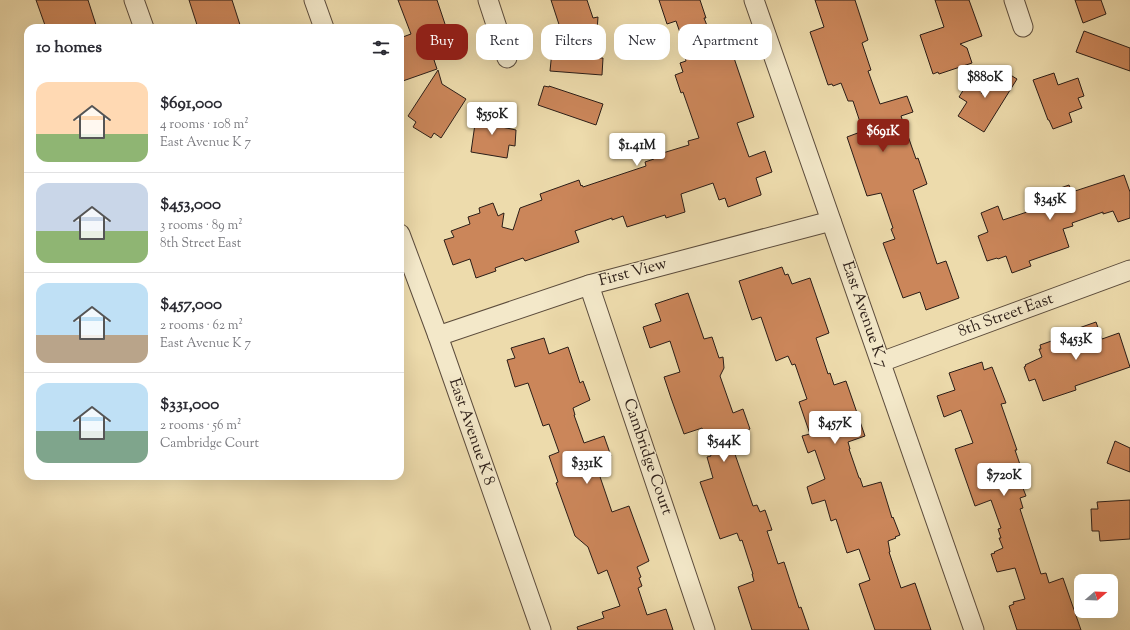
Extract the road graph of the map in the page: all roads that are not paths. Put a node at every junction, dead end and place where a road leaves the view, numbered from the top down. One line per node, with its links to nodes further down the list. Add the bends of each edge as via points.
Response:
1 (134, 0): 6 (street)
2 (314, 0): 7 (street)
3 (488, 0): 8 (street)
4 (754, 0): 10 (street, East Avenue K 7)
5 (1014, 0): 9 (street)
6 (143, 24)
7 (323, 24)
8 (496, 24)
9 (1023, 27)
10 (831, 221): 13 (street, First View); 15 (street, East Avenue K 7)
11 (404, 245): 14 (street, East Avenue K 8)
12 (1130, 270): 15 (street, 8th Street East)
13 (589, 285): 14 (street, First View); 17 (street, Cambridge Court)
14 (438, 336): 16 (street, East Avenue K 8)
15 (881, 362): 18 (street, East Avenue K 7)
16 (541, 630)
17 (705, 630)
18 (974, 630)

